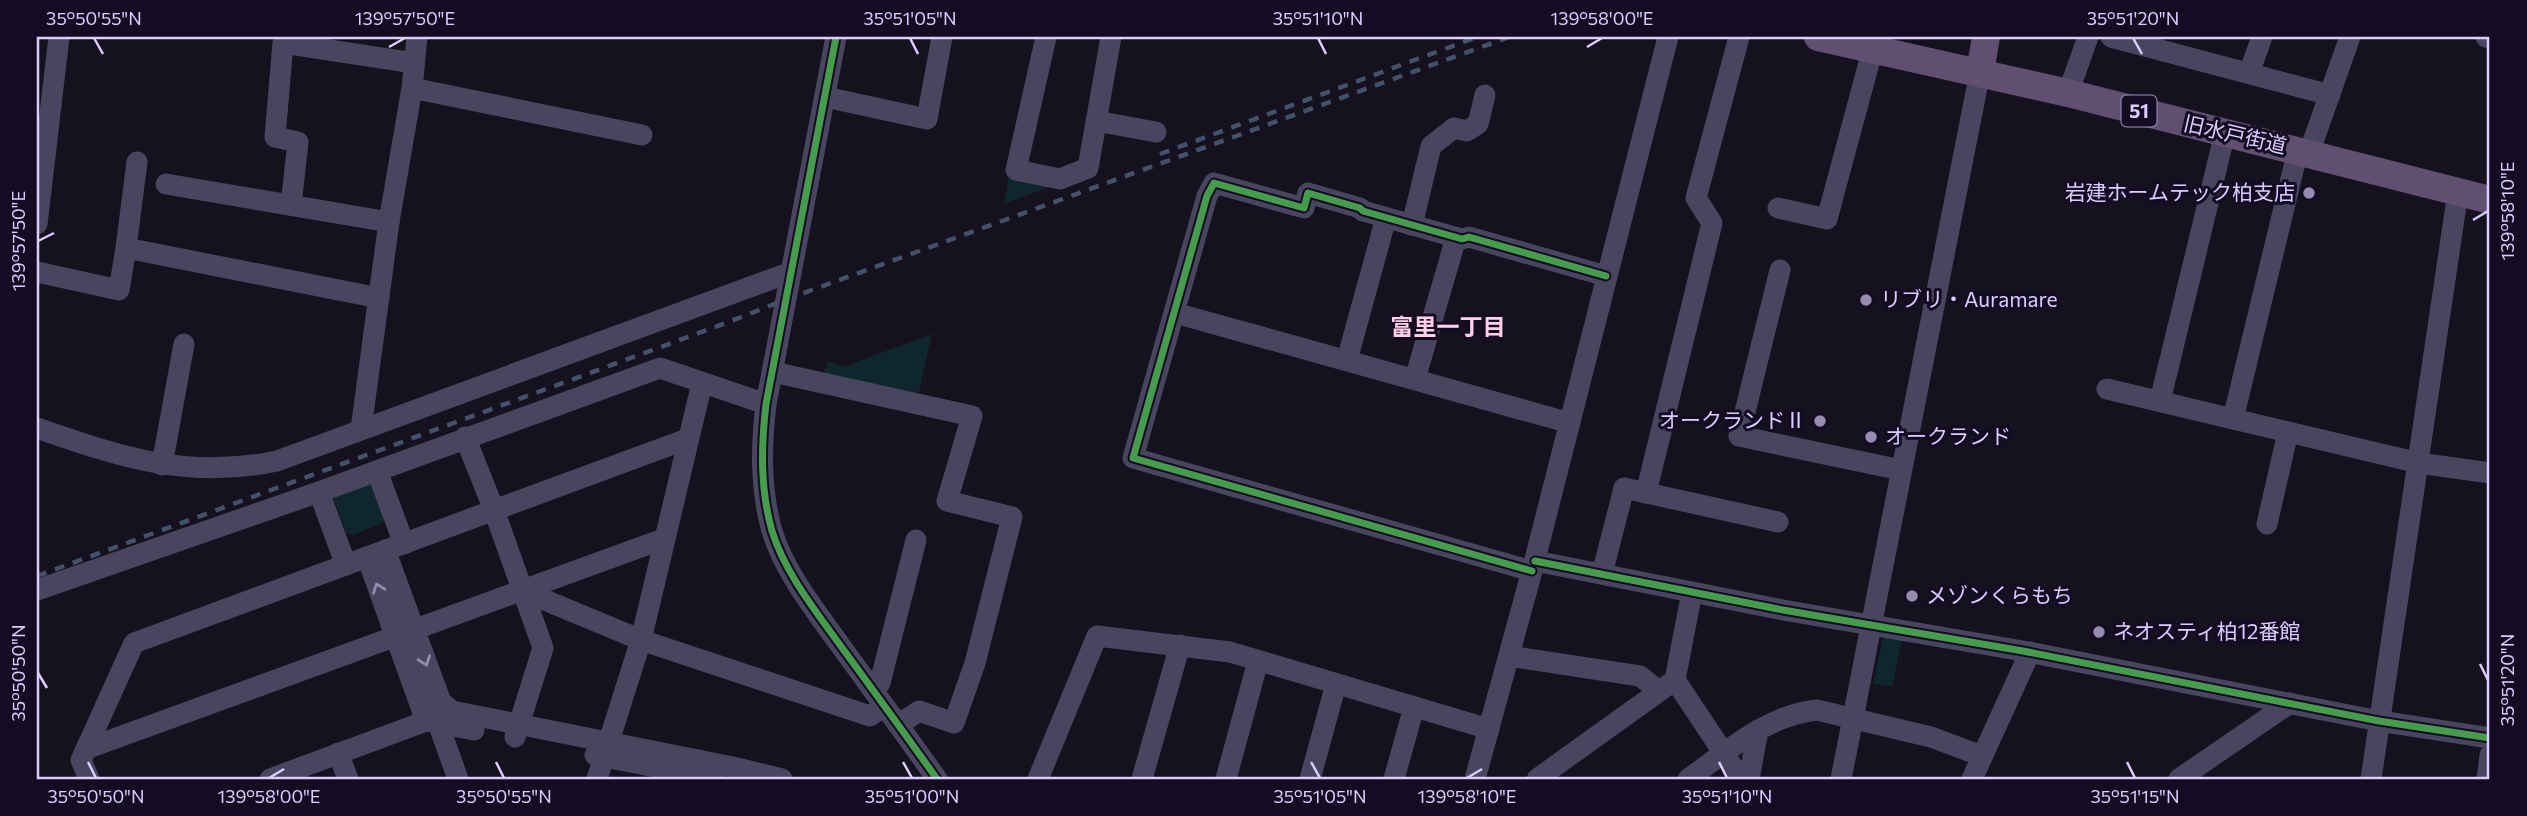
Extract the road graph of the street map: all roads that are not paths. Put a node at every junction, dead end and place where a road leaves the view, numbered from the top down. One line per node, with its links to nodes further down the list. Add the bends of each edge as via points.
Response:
1 (59, 37): 18 (street)
2 (417, 37): 19 (street)
3 (836, 37): 26 (street)
4 (942, 37): 26 (street, via 927,119)
5 (1046, 37): 27 (street, via 1016,170 1060,179 1088,169)
6 (1111, 37): 27 (street)
7 (1668, 37): 47 (street)
8 (1739, 37): 71 (street, via 1696,198 1712,223)
9 (1818, 37): 17 (main road, 旧水戸街道)
10 (1986, 37): 20 (main road)
11 (2088, 37): 23 (street)
12 (2111, 37): 16 (street)
13 (2262, 37): 21 (street)
14 (2350, 37): 25 (street)
15 (295, 41): 19 (street); 36 (street, via 283,43 275,136 298,142)
16 (2171, 45): 21 (street)
17 (1873, 48): 20 (main road, 旧水戸街道); 37 (street, via 1827,219)
18 (46, 63): 40 (street)
19 (414, 63): 22 (street)
20 (1980, 72): 23 (main road, 旧水戸街道 / 51); 67 (street)
21 (2249, 73): 25 (street)
22 (411, 88): 30 (street); 39 (street)
23 (2068, 93): 29 (main road, 旧水戸街道 / 51)
24 (1485, 95): 41 (street, via 1478,124 1467,131 1454,128 1431,146)
25 (2330, 95): 31 (street)
26 (825, 97): 46 (street)
27 (1096, 121): 28 (street)
28 (1156, 132)
29 (2225, 133): 31 (main road, 旧水戸街道 / 51); 56 (street)
30 (642, 135)
31 (2303, 151): 34 (main road, 旧水戸街道 / 51); 58 (street)
32 (136, 162): 43 (street)
33 (166, 184): 36 (street)
34 (2458, 192): 35 (main road, 旧水戸街道 / 51); 65 (street)
35 (2490, 200)
36 (291, 205): 39 (street)
37 (1778, 208)
38 (1386, 218): 41 (street); 49 (street, via 1308,193 1304,208 1214,183); 51 (street)
39 (389, 222): 48 (street)
40 (37, 224)
41 (1412, 225): 42 (street)
42 (1456, 238): 47 (street, via 1469,237); 53 (street)
43 (126, 248): 45 (street, via 119,290); 48 (street)
44 (1780, 270): 67 (street, via 1739,436)
45 (37, 272)
46 (791, 272): 52 (street); 61 (street)
47 (1606, 276): 59 (street)
48 (379, 298): 61 (street)
49 (1175, 313): 51 (street); 79 (street, via 1133,458)
50 (184, 344): 66 (street)
51 (1347, 360): 53 (street)
52 (773, 372): 57 (street); 99 (street, via 972,416 947,501 1012,517 975,663 954,723 919,711)
53 (1415, 379): 59 (street)
54 (702, 383): 57 (street); 63 (street, via 660,368); 64 (street)
55 (2107, 388): 56 (street)
56 (2160, 401): 58 (street)
57 (766, 404): 93 (street, via 762,473 773,533 799,585)
58 (2233, 419): 62 (street)
59 (1570, 423): 79 (street)
60 (37, 428): 66 (street)
61 (361, 429): 66 (street, via 255,466)
62 (2288, 432): 65 (street); 74 (street)
63 (465, 437): 68 (street); 72 (street)
64 (687, 439): 72 (street); 75 (street)
65 (2418, 463): 69 (street); 98 (street)
66 (162, 465)
67 (1901, 470): 84 (street)
68 (377, 471): 70 (street); 77 (street)
69 (2490, 473)
70 (319, 492): 78 (street); 81 (street)
71 (1646, 493): 73 (street); 80 (street, via 1624,488)
72 (494, 510): 77 (street); 82 (street)
73 (1778, 522)
74 (2267, 524)
75 (663, 539): 82 (street); 86 (street)
76 (916, 540): 93 (street)
77 (385, 551): 78 (street); 85 (street)
78 (346, 565): 104 (street, via 134,643)
79 (1533, 566): 80 (street); 89 (street)
80 (1602, 574): 83 (street)
81 (37, 590)
82 (523, 591): 85 (street); 86 (street); 102 (street, via 543,648)
83 (1692, 592): 84 (street); 92 (street)
84 (1872, 625): 88 (street); 96 (street)
85 (405, 634): 97 (street, via 441,702); 104 (street)
86 (641, 640): 93 (street, via 870,716); 105 (street)
87 (1180, 645): 90 (street); 118 (street, via 1097,636); 119 (street)
88 (2030, 652): 94 (street); 109 (street)
89 (1509, 656): 92 (street, via 1640,676); 100 (street)
90 (1258, 661): 91 (street); 120 (street)
91 (1336, 684): 95 (street); 121 (street)
92 (1667, 685): 107 (street); 124 (street)
93 (878, 697): 99 (street)
94 (2290, 703): 98 (street); 130 (street)
95 (1414, 707): 100 (street); 122 (street)
96 (1853, 717): 101 (street, via 1817,709 1781,718); 109 (street); 128 (street)
97 (439, 718): 102 (street); 106 (street); 114 (street)
98 (2379, 721): 103 (street); 131 (street)
99 (898, 725): 117 (street)
100 (1489, 729): 123 (street)
101 (1758, 730): 107 (street); 127 (street)
102 (517, 732): 105 (street)
103 (2490, 738)
104 (86, 749): 111 (street, via 81,760)
105 (606, 749): 110 (street); 115 (street)
106 (338, 753): 112 (street); 113 (street)
107 (1724, 754): 125 (street); 126 (street)
108 (2490, 755): 132 (street)
109 (1982, 756): 129 (street)
110 (727, 775): 116 (street)
111 (89, 779)
112 (270, 779)
113 (348, 779)
114 (458, 779)
115 (597, 779)
116 (782, 779)
117 (937, 779)
118 (1038, 779)
119 (1142, 779)
120 (1226, 779)
121 (1310, 779)
122 (1394, 779)
123 (1475, 779)
124 (1537, 779)
125 (1688, 779)
126 (1741, 779)
127 (1749, 779)
128 (1841, 779)
129 (1972, 779)
130 (2179, 779)
131 (2371, 779)
132 (2487, 779)

